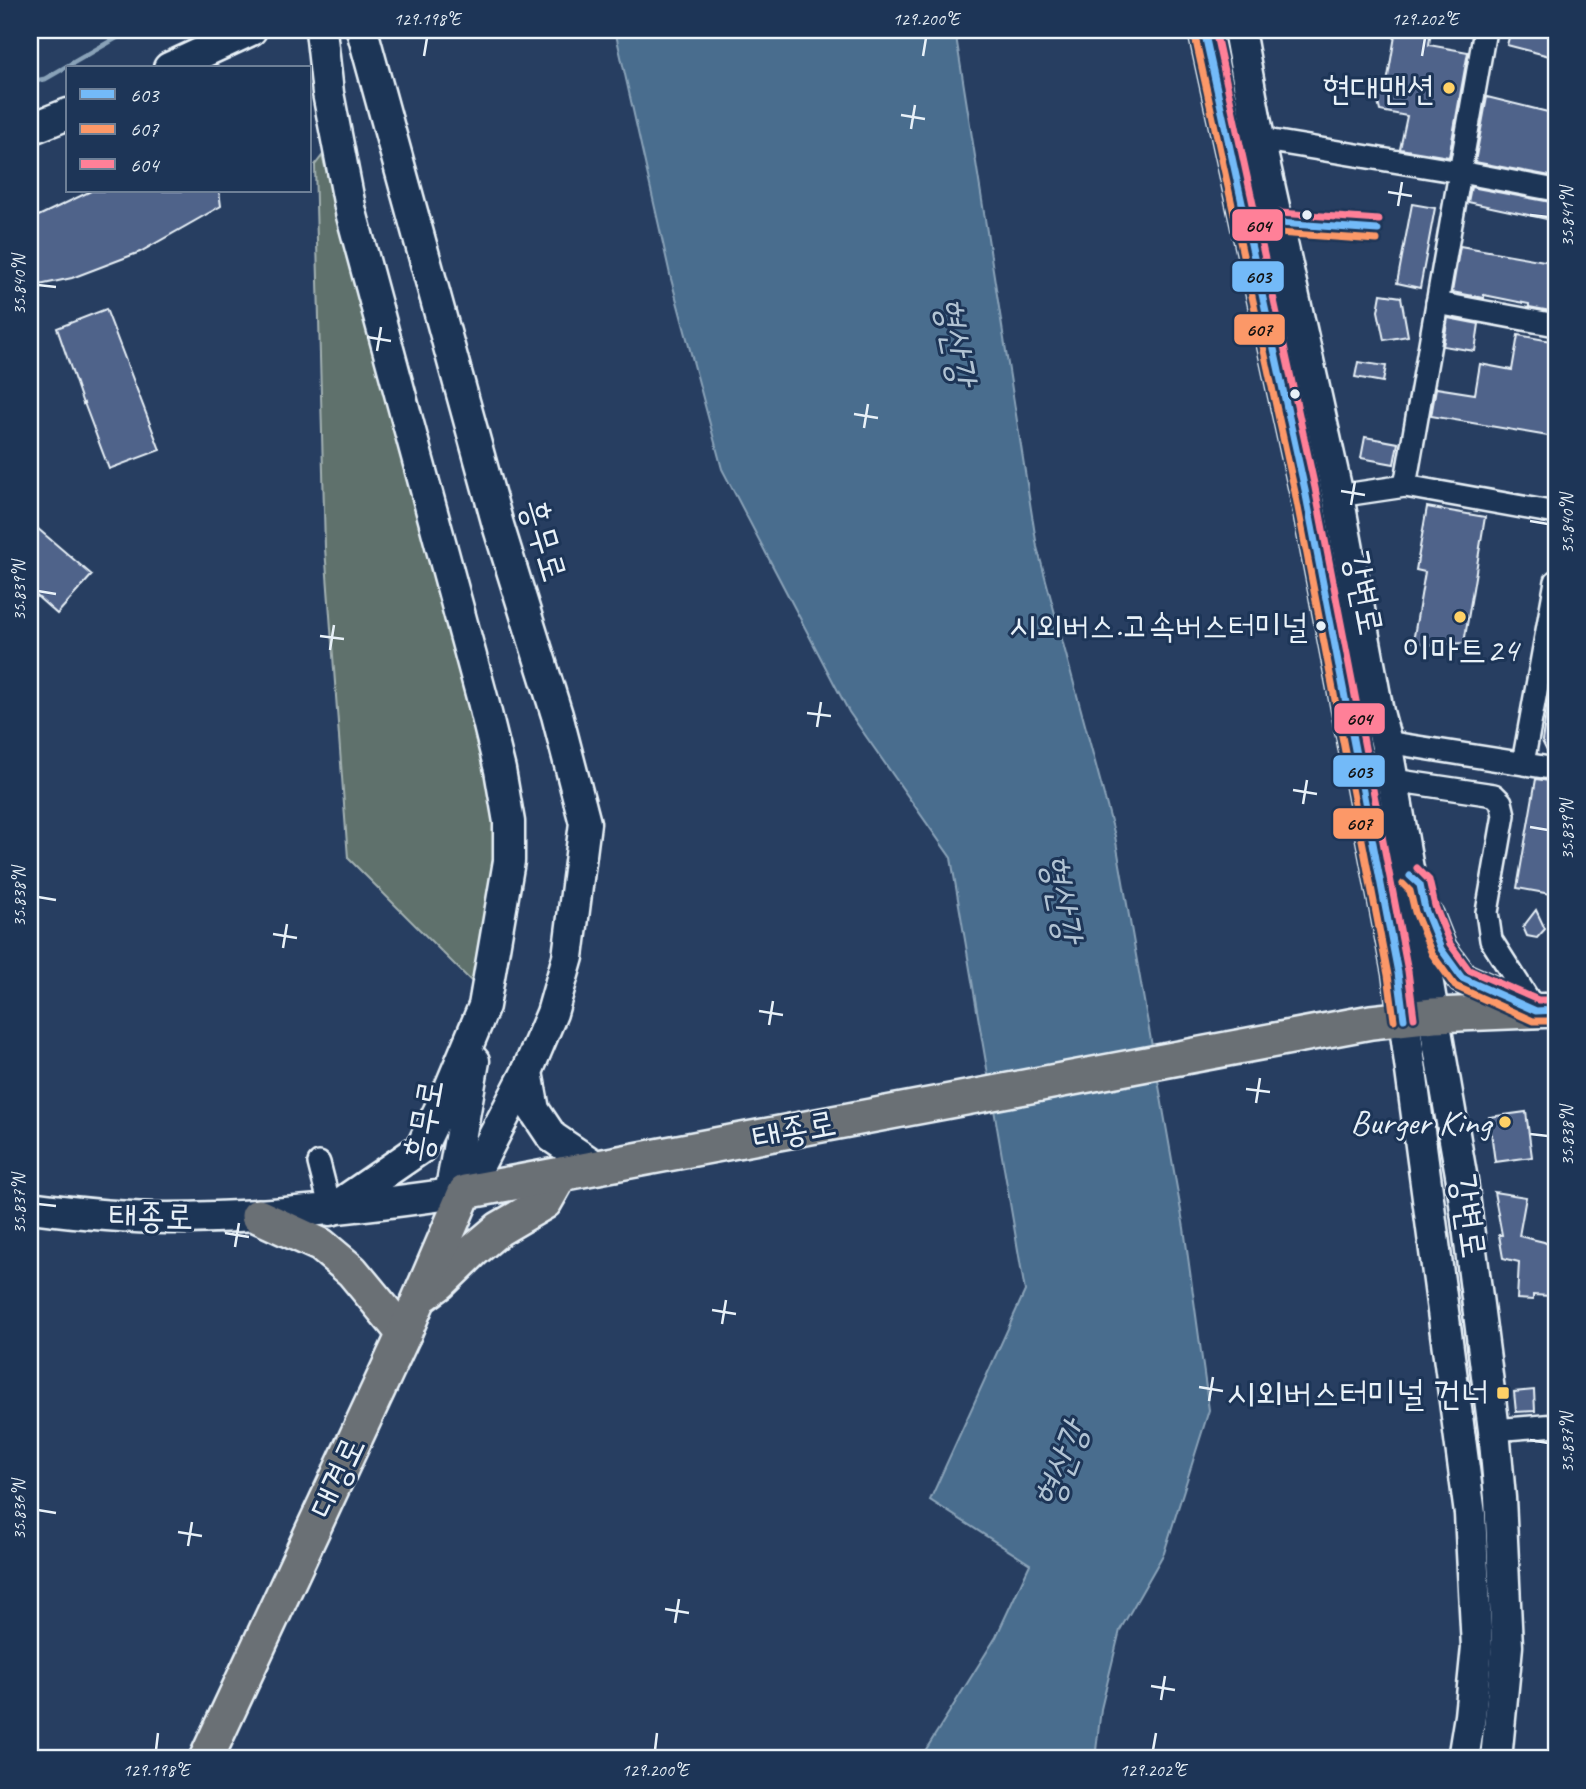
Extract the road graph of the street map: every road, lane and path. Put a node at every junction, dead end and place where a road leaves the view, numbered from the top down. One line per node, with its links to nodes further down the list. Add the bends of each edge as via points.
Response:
1 (251, 30): 7 (street)
2 (321, 30): 25 (street, 흥무로, via 351,212 483,701 509,822 509,861)
3 (362, 30): 28 (street, 흥무로, via 585,823 568,957 552,1013)
4 (1204, 30): 27 (street, 강변로, via 1305,491)
5 (1239, 30): 10 (street, 강변로)
6 (1485, 30): 11 (street)
7 (173, 66)
8 (66, 115): 9 (street)
9 (30, 129)
10 (1259, 139): 11 (street); 16 (street, 강변로)
11 (1460, 172): 12 (street); 13 (street)
12 (1556, 190)
13 (1437, 303): 14 (street); 15 (street)
14 (1556, 325)
15 (1405, 485): 16 (street); 17 (street)
16 (1338, 496): 20 (street, 강변로)
17 (1556, 513)
18 (1556, 581): 19 (street)
19 (1554, 603): 21 (street)
20 (1387, 742): 21 (street); 23 (street, 강변로)
21 (1522, 763): 22 (street)
22 (1556, 769)
23 (1393, 780): 24 (street, 강변로); 26 (street, via 1493,795 1501,802 1504,815 1487,912 1491,940)
24 (1410, 876): 26 (street, via 1420,885 1441,949 1462,978); 27 (street, 강변로)
25 (485, 1006): 32 (street, 흥무로); 34 (street, 흥무로, via 421,1148)
26 (1546, 1010): 27 (main road, 태종로)
27 (1403, 1018): 30 (main road, 태종로); 39 (street, 강변로, via 1462,1180); 41 (street, 강변로, via 1471,1514)
28 (527, 1072): 30 (street, via 534,1110 552,1137); 32 (street, 흥무로)
29 (319, 1163): 34 (street)
30 (598, 1168): 31 (main road, 태종로)
31 (561, 1174): 32 (main road, 태종로); 36 (main road, via 545,1202 499,1229)
32 (458, 1197): 34 (street, 태종로); 36 (main road, 대경로)
33 (30, 1207): 35 (street, 태종로, via 166,1218)
34 (331, 1210): 35 (street, 태종로)
35 (258, 1216): 37 (main road, via 321,1245 352,1271)
36 (420, 1297): 37 (main road, 대경로)
37 (404, 1334): 42 (main road, 대경로)
38 (1556, 1425): 39 (street)
39 (1494, 1430): 40 (street, 강변로)
40 (1507, 1646): 41 (street); 44 (street, 강변로)
41 (1477, 1647): 43 (street, 강변로)
42 (206, 1759)
43 (1463, 1759)
44 (1496, 1759)

